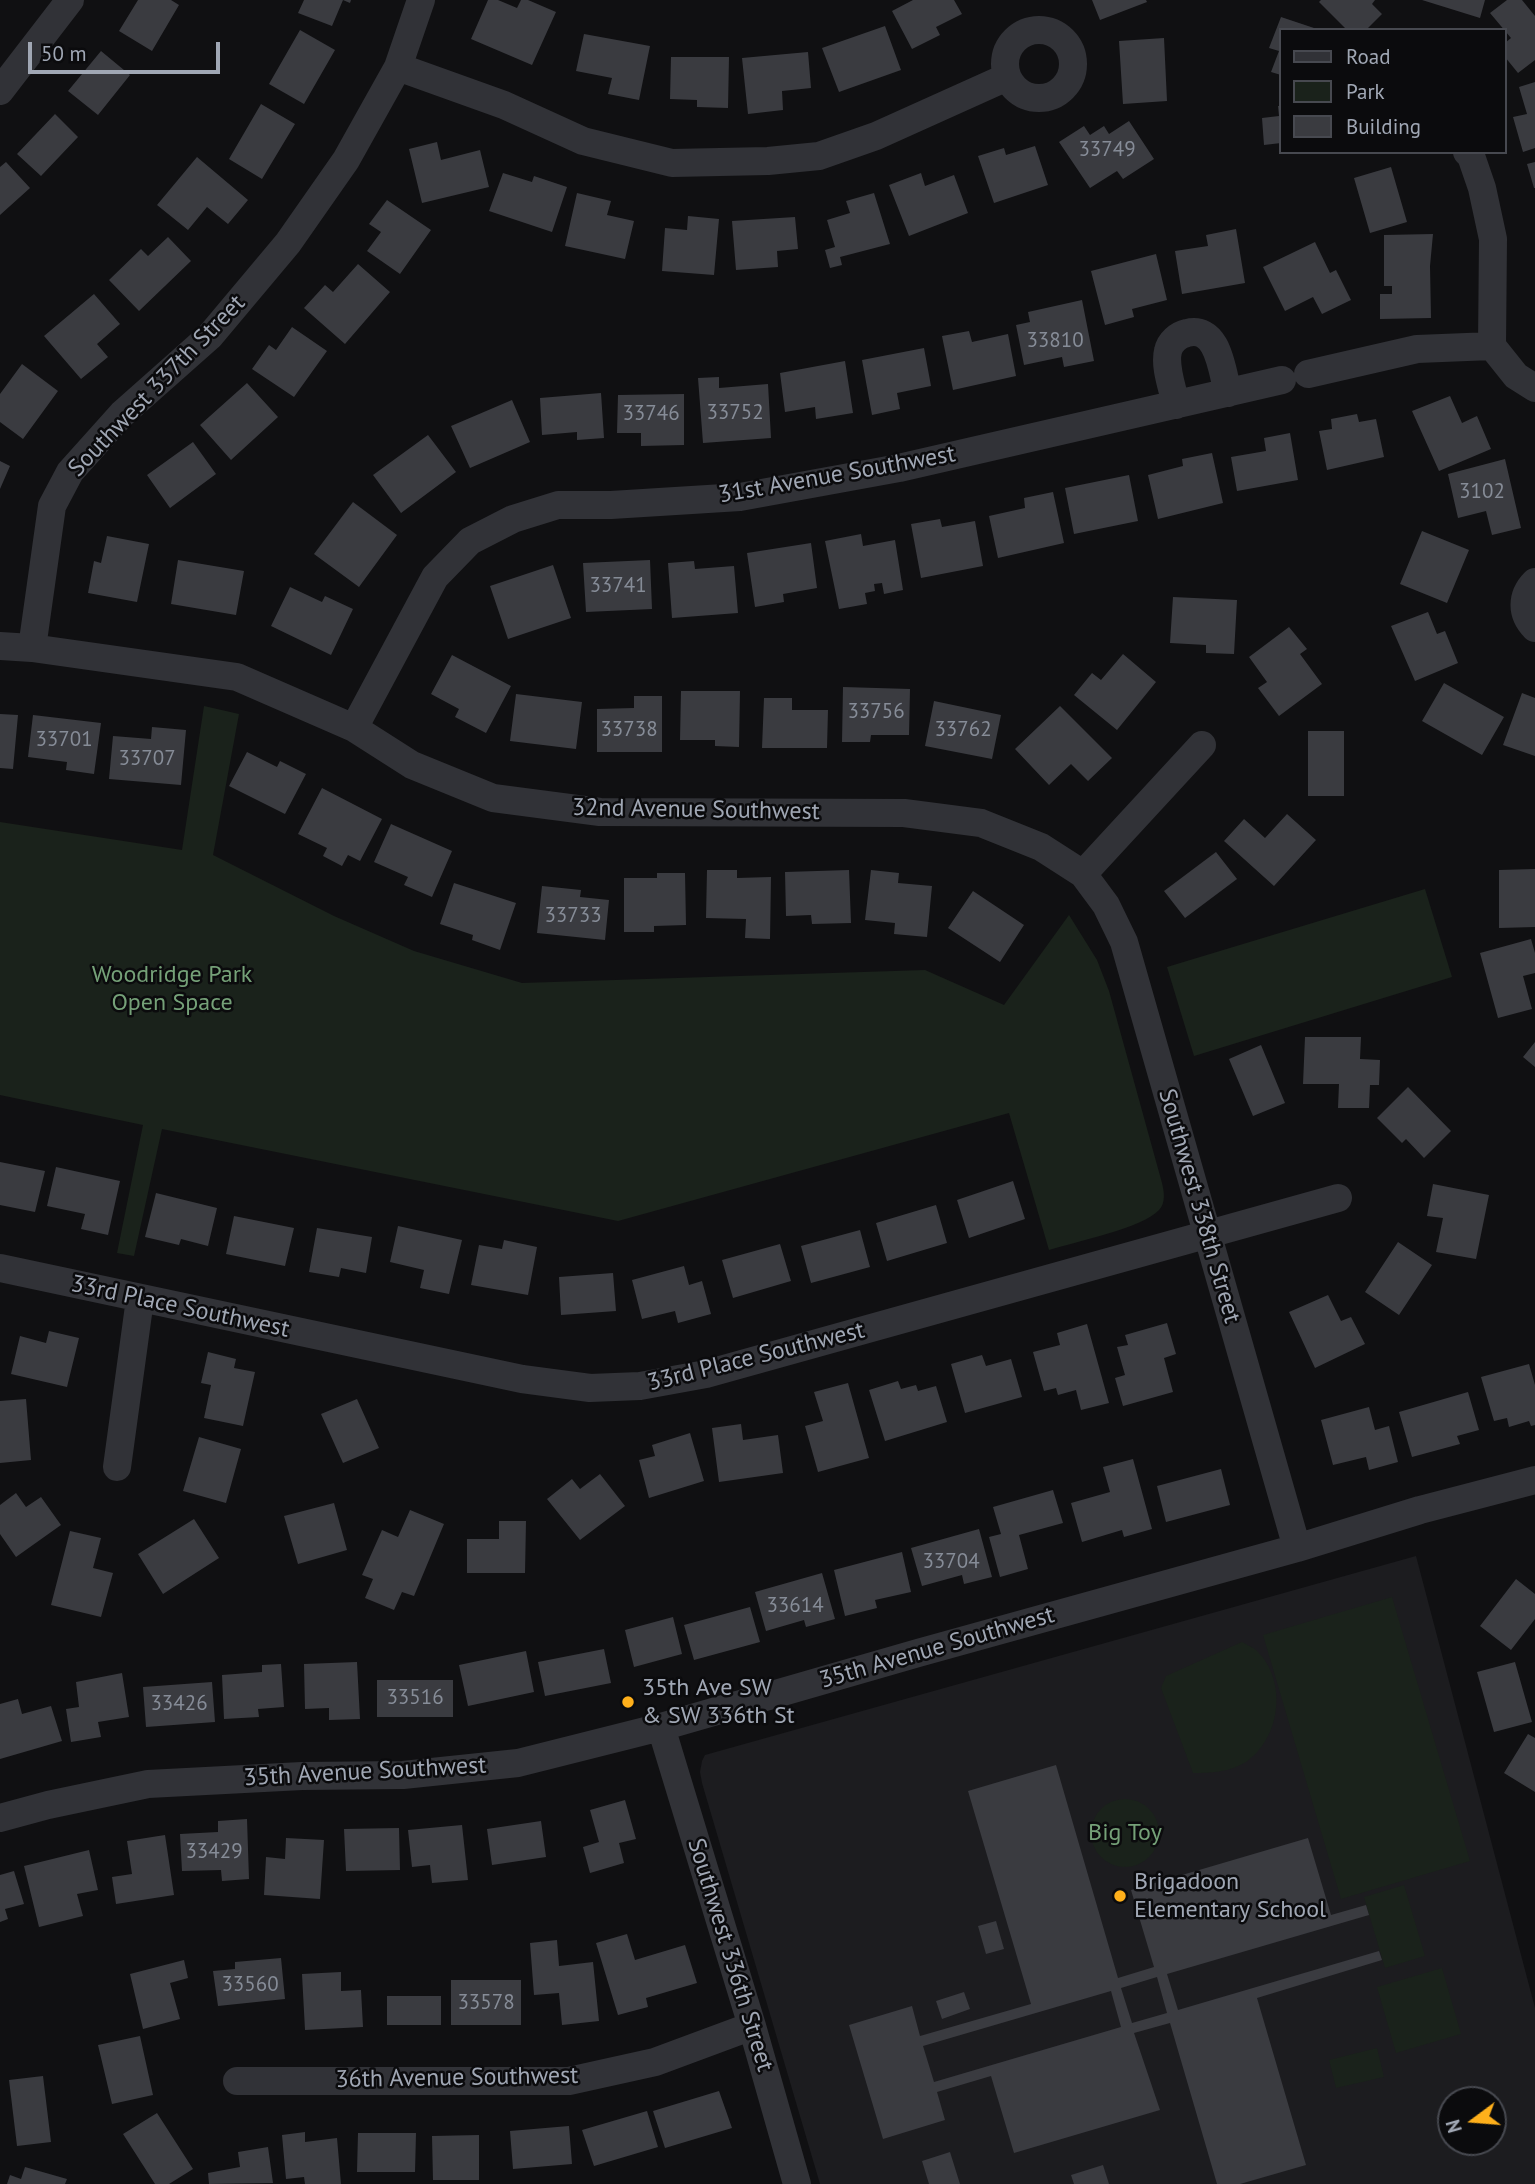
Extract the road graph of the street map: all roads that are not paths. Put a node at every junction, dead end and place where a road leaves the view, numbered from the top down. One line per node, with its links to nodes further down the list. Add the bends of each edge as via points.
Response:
1 (71, 0): 5 (street)
2 (421, 0): 3 (street, Southwest 337th Street)
3 (398, 67): 4 (street, via 504,105 583,141 672,163 819,156 876,136); 14 (street, Southwest 337th Street, via 346,160 288,243 211,336 122,414 70,472 52,506)
4 (1007, 77)
5 (0, 91)
6 (1469, 154): 7 (street, via 1493,239)
7 (1492, 346): 8 (street, via 1516,376); 9 (street, 31st Avenue Southwest, via 1417,349)
8 (1535, 388)
9 (1228, 393): 10 (street, 31st Avenue Southwest); 10 (street, via 1213,344 1207,336 1188,332 1179,336 1168,352)
10 (1176, 405): 15 (street, 31st Avenue Southwest, via 898,468 740,497 558,505 513,520 470,541 435,577)
11 (1535, 582): 12 (street, via 1529,587 1524,608)
12 (1535, 628)
13 (0, 646): 14 (street, 32nd Avenue Southwest)
14 (32, 648): 15 (street, 32nd Avenue Southwest, via 237,677)
15 (355, 728): 17 (street, 32nd Avenue Southwest, via 412,765 493,799 600,812 904,813 981,823 1041,847)
16 (1202, 745): 17 (street)
17 (1083, 874): 19 (street, Southwest 338th Street, via 1106,905 1124,942)
18 (1338, 1198): 19 (street, 33rd Place Southwest)
19 (1206, 1234): 21 (street, 33rd Place Southwest, via 706,1374 640,1387 590,1388 522,1379); 24 (street, Southwest 338th Street)
20 (0, 1268): 21 (street, 33rd Place Southwest)
21 (140, 1298): 22 (street)
22 (117, 1466)
23 (1535, 1480): 24 (street, 35th Avenue Southwest)
24 (1297, 1548): 25 (street, 35th Avenue Southwest)
25 (661, 1727): 26 (street, 35th Avenue Southwest, via 518,1763 404,1775 148,1784); 27 (street, Southwest 336th Street)
26 (0, 1818)
27 (752, 2026): 28 (street, 36th Avenue Southwest, via 655,2062 569,2081); 29 (street, Southwest 336th Street)
28 (237, 2081)
29 (797, 2184)

